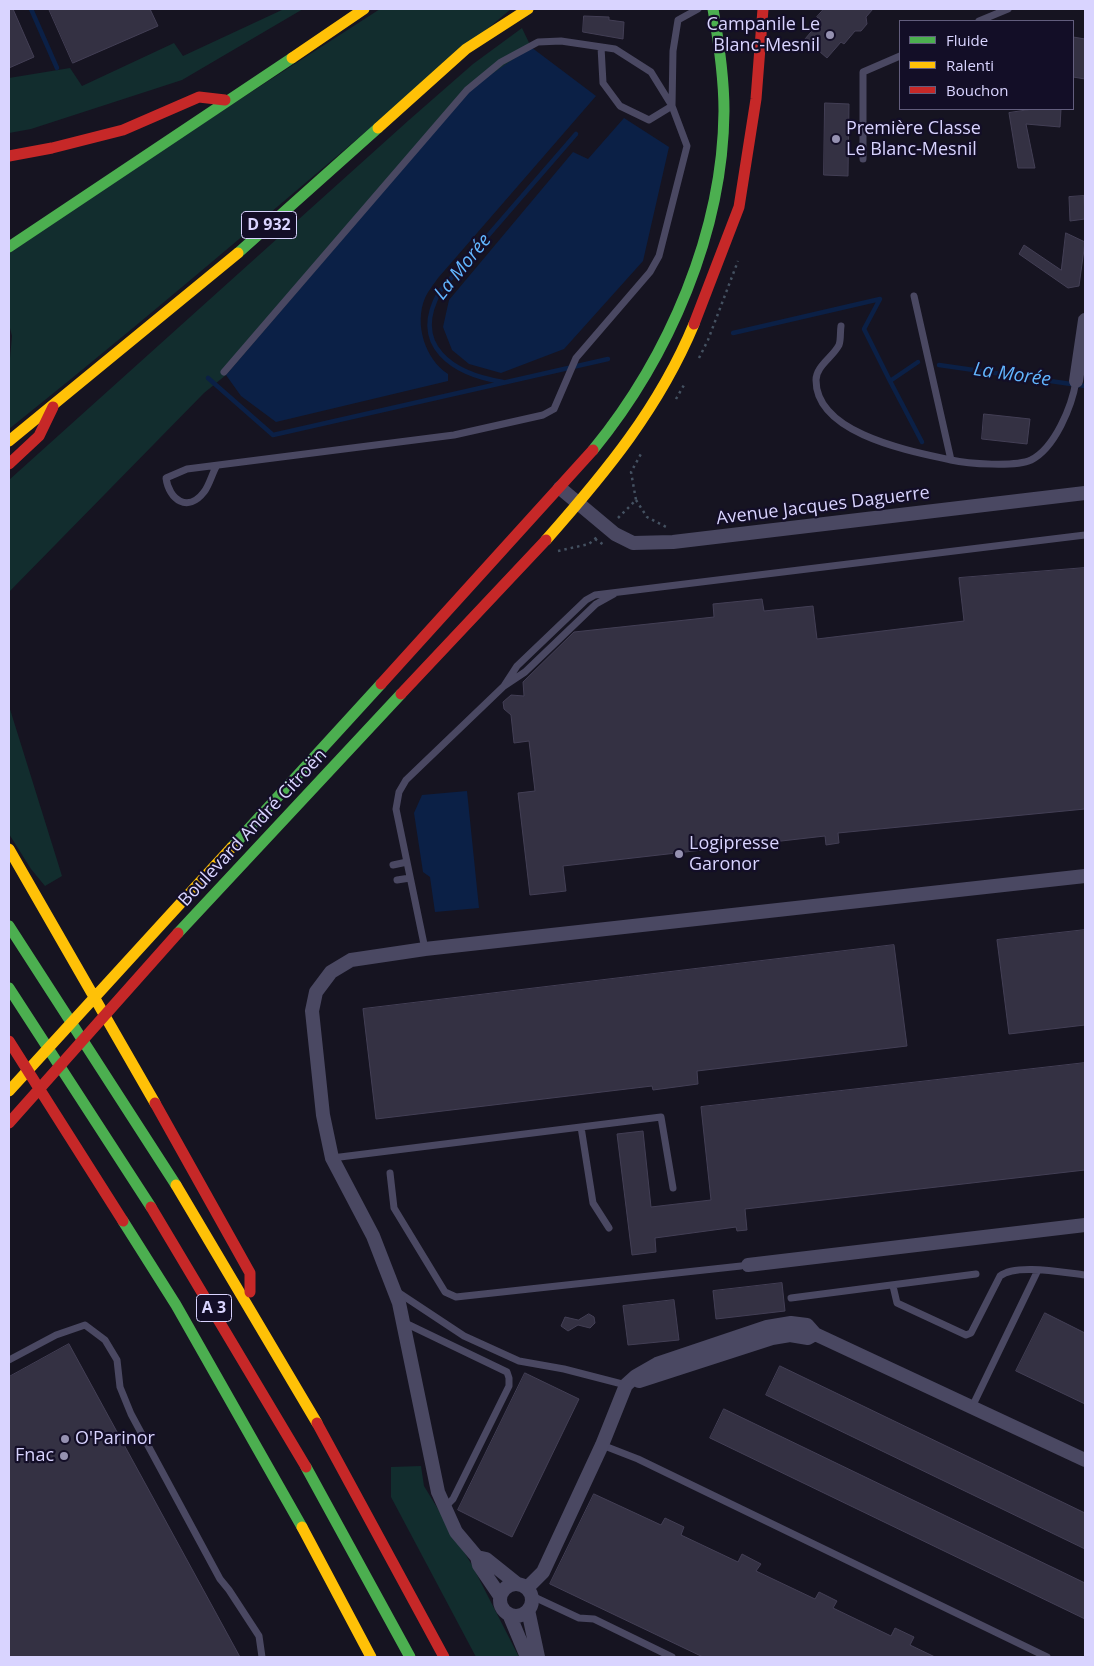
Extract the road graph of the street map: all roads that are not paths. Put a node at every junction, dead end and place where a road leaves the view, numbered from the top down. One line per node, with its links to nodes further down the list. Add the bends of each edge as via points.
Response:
1 (364, 9): 10 (main road)
2 (528, 9): 20 (main road, D 932, via 466,49 221,268)
3 (698, 9): 11 (lane, via 678,20 673,51)
4 (713, 9): 25 (main road, Boulevard André Citroën, via 722,61 723,110 716,197 691,279 640,382 597,445)
5 (763, 9): 27 (main road, Boulevard André Citroën, via 756,99 739,207 681,355 643,421)
6 (1008, 9): 7 (lane)
7 (981, 20)
8 (601, 47): 11 (lane, via 615,49 651,72); 11 (lane, via 603,83 620,106 650,120); 18 (lane, via 561,41 538,42 501,62 467,90)
9 (899, 56): 13 (lane, via 863,72)
10 (225, 100): 12 (main road, via 199,98 123,130); 14 (main road)
11 (672, 106): 24 (lane, via 687,146 659,256 650,272 576,358 554,409 543,415 454,435)
12 (9, 156)
13 (863, 158)
14 (9, 247)
15 (914, 296): 22 (lane)
16 (1085, 320): 19 (street)
17 (841, 326): 22 (lane, via 839,344 816,378 820,400 836,418 887,446)
18 (224, 372)
19 (1076, 381): 22 (lane, via 1065,418 1050,442 1030,460 1020,463)
20 (53, 407): 21 (main road, D 932); 23 (main road, via 39,436)
21 (9, 441)
22 (950, 460)
23 (9, 464)
24 (216, 466): 24 (lane, via 187,469 166,478 167,490 175,500 184,503 194,500 204,492)
25 (560, 488): 27 (street, Avenue Jacques Daguerre); 39 (main road, Boulevard André Citroën)
26 (1085, 493): 27 (street, Avenue Jacques Daguerre, via 673,542 633,543 615,534)
27 (578, 504): 40 (main road, Boulevard André Citroën, via 163,949)
28 (1085, 535): 30 (lane, via 595,595 517,666 504,686 406,780 399,792 396,809)
29 (9, 849): 54 (main road, via 250,1273)
30 (407, 862): 31 (lane); 33 (lane)
31 (394, 865)
32 (1085, 876): 36 (street)
33 (410, 878): 34 (lane); 36 (lane)
34 (397, 880)
35 (9, 926): 54 (main road, A 3, via 100,1062)
36 (425, 949): 42 (street, via 351,960 331,972 316,992 312,1011 323,1115)
37 (9, 988): 68 (main road, A 3, via 86,1102 244,1357 369,1577)
38 (9, 1040): 67 (main road, via 181,1314 314,1547)
39 (9, 1091)
40 (9, 1123)
41 (581, 1127): 42 (lane); 44 (lane, via 661,1117); 46 (lane, via 593,1203)
42 (332, 1158): 52 (street, via 373,1236)
43 (390, 1173): 47 (lane, via 394,1208 445,1292 456,1297)
44 (673, 1188)
45 (1085, 1225): 47 (street)
46 (610, 1228)
47 (745, 1266)
48 (1038, 1270): 50 (lane); 51 (lane, via 1006,1272 1000,1276 971,1332 966,1335 897,1303); 58 (lane)
49 (976, 1274): 51 (lane)
50 (1085, 1274)
51 (893, 1286): 53 (lane)
52 (394, 1290): 55 (street); 57 (lane, via 464,1336 519,1361)
53 (791, 1298)
54 (250, 1304): 69 (main road, A 3, via 330,1443)
55 (402, 1322): 61 (street, via 438,1492); 61 (lane, via 506,1372 509,1378 509,1386 453,1499)
56 (9, 1360): 66 (lane, via 56,1335 85,1325 105,1340 117,1360 120,1387 131,1414 220,1579 258,1636)
57 (626, 1385): 58 (street, via 772,1338 790,1335 808,1338 815,1334); 59 (street)
58 (972, 1407): 60 (street)
59 (602, 1444): 63 (street, via 543,1572); 73 (lane)
60 (1085, 1460)
61 (445, 1507): 62 (street, via 456,1532)
62 (477, 1558): 63 (street, via 486,1559); 64 (street)
63 (526, 1594): 64 (street, via 506,1587); 65 (street, via 520,1615); 71 (street); 72 (lane, via 579,1618 594,1619)
64 (500, 1596): 65 (street, via 501,1606)
65 (509, 1614): 70 (street)
66 (262, 1657)
67 (371, 1657)
68 (410, 1657)
69 (444, 1657)
70 (527, 1657)
71 (538, 1657)
72 (672, 1657)
73 (1047, 1657)

